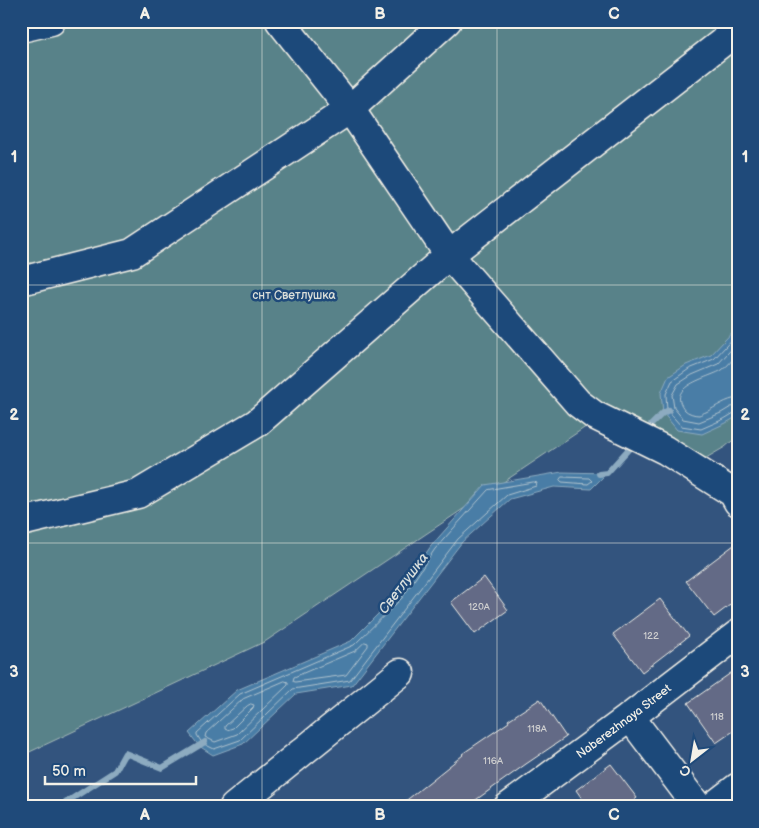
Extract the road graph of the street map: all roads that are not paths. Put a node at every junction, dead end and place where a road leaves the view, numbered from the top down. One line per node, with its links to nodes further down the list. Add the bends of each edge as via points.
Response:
1 (51, 21): 4 (street)
2 (280, 21): 6 (street)
3 (446, 21): 6 (street)
4 (21, 28)
5 (733, 37): 7 (street)
6 (350, 109): 7 (street); 8 (street, via 132,253)
7 (449, 255): 9 (street, via 578,403 594,415 665,450 733,493); 10 (street, via 257,423 138,494)
8 (21, 281)
9 (738, 502)
10 (21, 522)
11 (738, 634): 13 (street, Naberezhnaya Street)
12 (400, 673): 15 (street)
13 (630, 717): 16 (street, Naberezhnaya Street); 17 (street)
14 (738, 787): 18 (street)
15 (234, 807)
16 (508, 807)
17 (698, 807)
18 (712, 807)

